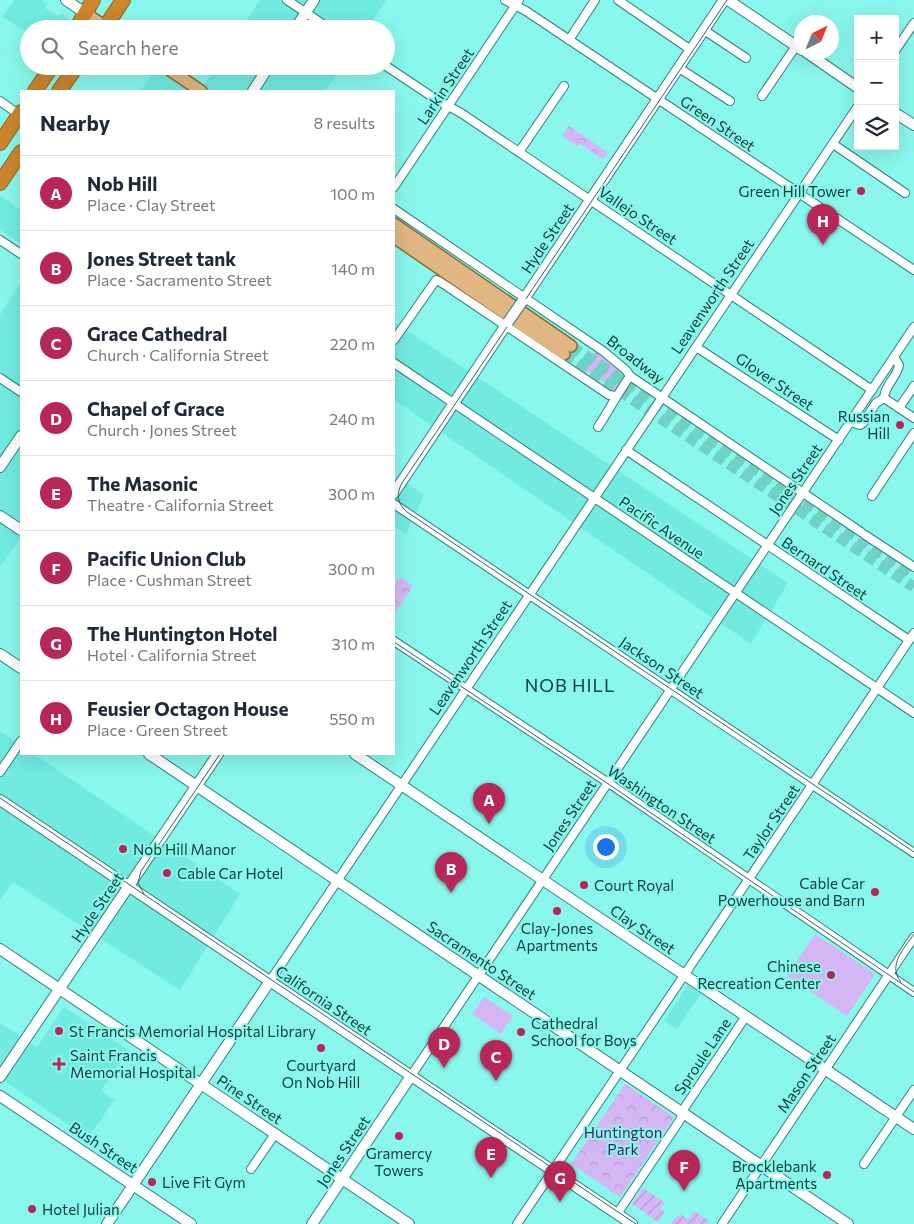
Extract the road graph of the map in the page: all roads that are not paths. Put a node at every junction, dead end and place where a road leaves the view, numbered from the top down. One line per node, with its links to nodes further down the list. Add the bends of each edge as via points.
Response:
1 (66, 0): 12 (street)
2 (93, 0): 12 (highway)
3 (123, 0): 15 (highway)
4 (287, 0): 11 (street)
5 (314, 0): 11 (street)
6 (505, 0): 10 (street, Green Street)
7 (595, 0): 20 (street)
8 (618, 0): 23 (street)
9 (726, 0): 19 (street, Hyde Street); 21 (street)
10 (517, 3): 20 (street, Green Street); 43 (street, Larkin Street)
11 (306, 12): 16 (street); 17 (street)
12 (85, 13): 13 (highway); 14 (main road)
13 (81, 20)
14 (95, 20)
15 (111, 20)
16 (300, 20)
17 (317, 20)
18 (914, 23): 22 (street)
19 (704, 30): 23 (street, Hyde Street); 25 (street)
20 (569, 40): 40 (street, Green Street)
21 (794, 45)
22 (899, 45)
23 (691, 50): 27 (street, Hyde Street)
24 (794, 54): 39 (street)
25 (746, 58)
26 (818, 60): 33 (street)
27 (679, 68): 40 (street, Hyde Street); 42 (street)
28 (395, 72): 43 (street, Vallejo Street)
29 (46, 75): 35 (highway)
30 (71, 75): 36 (highway)
31 (178, 75): 37 (main road)
32 (263, 75): 38 (street)
33 (854, 85)
34 (564, 86): 51 (street)
35 (36, 90)
36 (60, 90)
37 (200, 90)
38 (253, 90)
39 (762, 96)
40 (658, 99): 56 (street, Green Street); 57 (street, Hyde Street)
41 (0, 102): 45 (street)
42 (730, 102)
43 (448, 106): 51 (street, Vallejo Street); 54 (street, Larkin Street)
44 (854, 112): 50 (street, Leavenworth Street)
45 (20, 113)
46 (20, 115): 49 (highway)
47 (899, 116): 48 (street)
48 (914, 125)
49 (0, 143)
50 (833, 144): 55 (street); 56 (street, Leavenworth Street)
51 (519, 152): 57 (street, Vallejo Street)
52 (20, 154): 53 (highway)
53 (0, 184)
54 (395, 186)
55 (905, 192)
56 (799, 194): 63 (street, Green Street); 64 (street, Leavenworth Street)
57 (590, 200): 64 (street, Vallejo Street); 65 (street, Hyde Street)
58 (395, 210): 65 (street, Broadway)
59 (395, 225): 60 (main road, via 568,350)
60 (395, 238)
61 (0, 240): 62 (street)
62 (20, 253)
63 (914, 270)
64 (731, 295): 69 (street, Leavenworth Street); 75 (street, Vallejo Street)
65 (523, 300): 66 (street, Hyde Street, bridge); 72 (street, Broadway, via 602,351)
66 (507, 324): 68 (street, via 436,280); 77 (street); 80 (street, Hyde Street)
67 (914, 327): 70 (street, Jones Street)
68 (395, 339)
69 (696, 347): 78 (street, Leavenworth Street); 87 (street, Glover Street)
70 (894, 357): 75 (street, Jones Street); 79 (street, Jones Street, via 898,370 887,386)
71 (395, 364): 80 (street, Pacific Avenue)
72 (630, 376): 77 (street); 78 (street, Broadway)
73 (0, 378): 76 (street)
74 (914, 386): 81 (street)
75 (872, 390): 83 (street, Jones Street)
76 (20, 391)
77 (615, 396): 84 (street)
78 (662, 398): 88 (street, Leavenworth Street); 91 (street, Broadway)
79 (884, 398): 81 (street); 83 (street, Jones Street, via 876,403 863,423)
80 (454, 403): 90 (street, Hyde Street); 93 (street, Pacific Avenue)
81 (899, 408): 82 (street)
82 (914, 418)
83 (851, 422): 87 (street, Jones Street)
84 (598, 427)
85 (914, 433): 92 (street)
86 (20, 437): 89 (street)
87 (839, 440): 91 (street, Jones Street)
88 (626, 450): 93 (street, Leavenworth Street); 97 (street, Bernard Street)
89 (0, 467)
90 (395, 492)
91 (803, 493): 97 (street, Jones Street); 98 (street, Broadway)
92 (872, 496)
93 (594, 498): 99 (street, Pacific Avenue); 100 (street, Leavenworth Street)
94 (395, 505): 100 (street, Jackson Street)
95 (0, 516): 96 (street)
96 (20, 529)
97 (768, 546): 99 (street, Jones Street); 101 (street, Bernard Street)
98 (914, 567)
99 (736, 593): 105 (street, Pacific Avenue); 107 (street, Jones Street)
100 (529, 595): 106 (street, Leavenworth Street); 107 (street, Jackson Street)
101 (912, 637): 105 (street, Taylor Street)
102 (395, 642): 106 (street, Washington Street)
103 (0, 654): 104 (street)
104 (20, 667)
105 (877, 688): 108 (street, Pacific Avenue); 116 (street, Taylor Street)
106 (466, 689): 114 (street, Washington Street); 115 (street, Leavenworth Street)
107 (671, 690): 114 (street, Jones Street); 116 (street, Jackson Street)
108 (914, 713)
109 (20, 742): 113 (street)
110 (150, 755): 117 (street, Sacramento Street)
111 (217, 755): 117 (street, Hyde Street)
112 (357, 755): 115 (street, Clay Street)
113 (0, 772)
114 (608, 783): 120 (street, Washington Street); 122 (street, Jones Street)
115 (402, 785): 121 (street, Leavenworth Street); 122 (street, Clay Street)
116 (813, 785): 119 (street, Jackson Street); 120 (street, Taylor Street)
117 (196, 786): 121 (street, Sacramento Street); 123 (street, Hyde Street)
118 (0, 800): 123 (street, California Street)
119 (914, 853)
120 (748, 879): 126 (street, Taylor Street); 127 (street, Washington Street)
121 (337, 880): 128 (street, Sacramento Street); 129 (street, Leavenworth Street)
122 (543, 880): 126 (street, Clay Street); 128 (street, Jones Street)
123 (129, 886): 129 (street, California Street); 130 (street, Hyde Street)
124 (914, 937): 127 (street, Mason Street)
125 (0, 949): 130 (street, Pine Street)
126 (684, 975): 132 (street, Clay Street); 133 (street, Taylor Street)
127 (889, 975): 131 (street, Washington Street); 134 (street, Mason Street)
128 (479, 976): 133 (street, Sacramento Street); 135 (street, Jones Street)
129 (270, 981): 135 (street, California Street); 137 (street, Leavenworth Street)
130 (59, 989): 136 (street, Hyde Street); 137 (street, Pine Street)
131 (914, 992)
132 (746, 1016): 134 (street, Clay Street); 140 (street, Sproule Lane)
133 (620, 1070): 140 (street, Sacramento Street); 147 (street, Taylor Street)
134 (825, 1070): 141 (street, Clay Street); 145 (street, Mason Street)
135 (411, 1076): 147 (street, California Street); 148 (street, Jones Street)
136 (0, 1077)
137 (200, 1084): 143 (street, Pine Street); 149 (street, Leavenworth Street)
138 (914, 1090): 141 (street)
139 (0, 1096): 149 (street, Bush Street)
140 (683, 1113): 145 (street, Sacramento Street); 150 (street, Sproule Lane)
141 (896, 1117): 142 (street, Clay Street); 144 (street)
142 (914, 1129)
143 (275, 1134): 146 (street); 148 (street, Pine Street)
144 (864, 1164)
145 (761, 1165): 157 (street, Mason Street); 158 (street, Sacramento Street)
146 (251, 1169)
147 (552, 1170): 150 (street, California Street); 155 (street, Taylor Street)
148 (342, 1179): 153 (street, Jones Street); 154 (street, Pine Street)
149 (133, 1185): 151 (street, Leavenworth Street); 152 (street, Bush Street)
150 (617, 1214): 156 (street, California Street)
151 (107, 1224)
152 (191, 1224)
153 (312, 1224)
154 (409, 1224)
155 (516, 1224)
156 (632, 1224)
157 (722, 1224)
158 (848, 1224)

